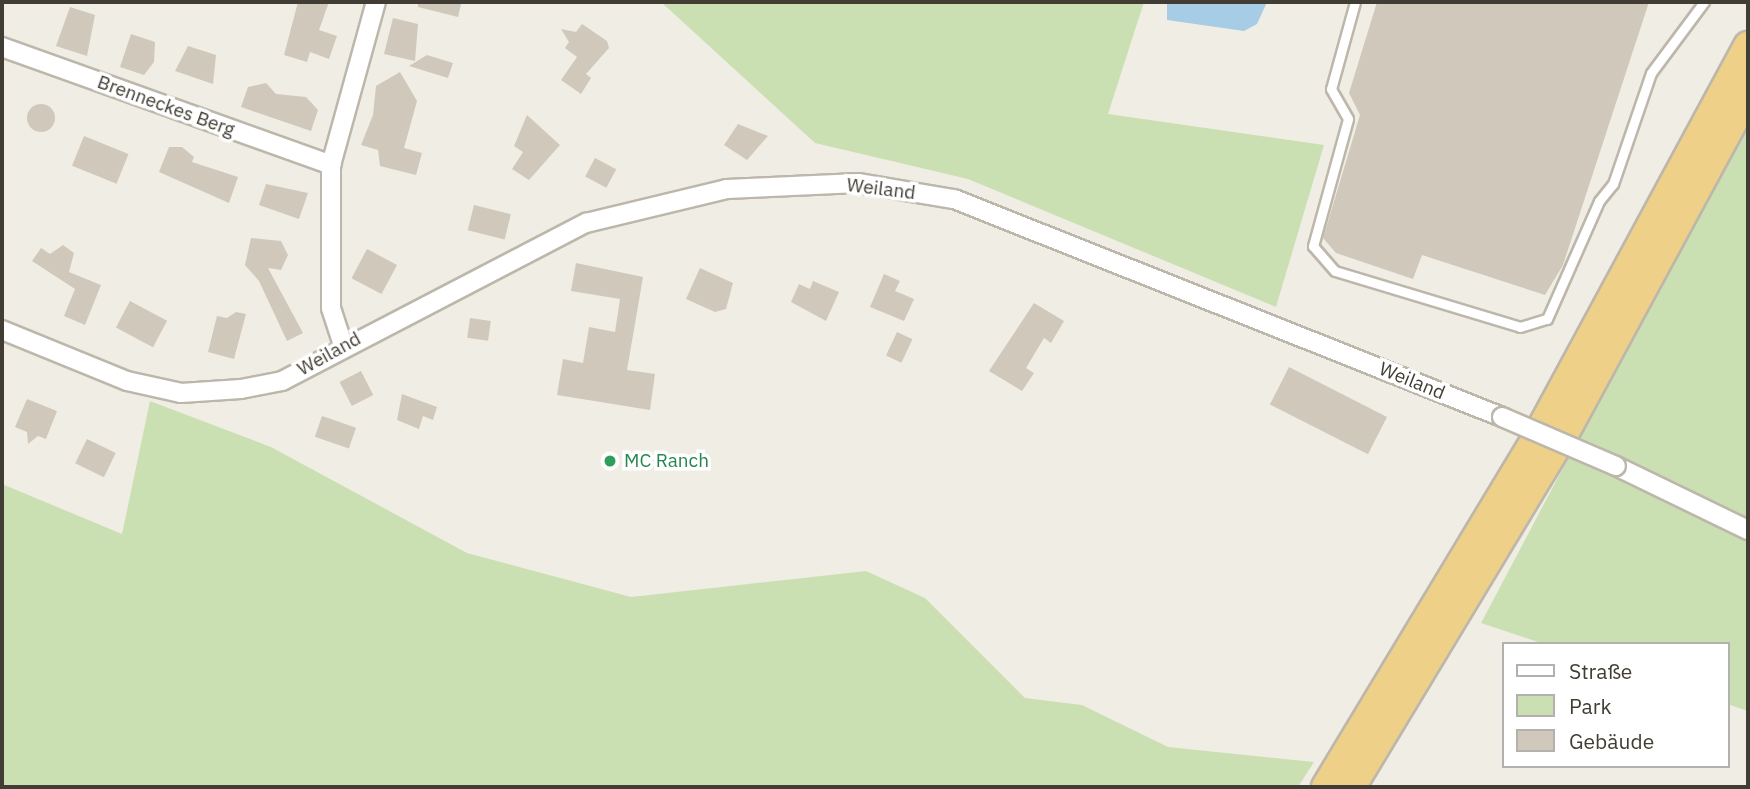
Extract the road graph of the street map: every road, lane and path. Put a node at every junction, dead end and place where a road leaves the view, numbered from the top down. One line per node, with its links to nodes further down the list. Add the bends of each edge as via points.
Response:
1 (376, 2): 7 (street)
2 (1355, 2): 3 (lane, via 1331,89 1348,119 1313,246 1335,271 1520,327 1546,319 1599,201 1613,184 1651,73)
3 (1704, 2)
4 (1748, 46): 11 (highway, via 1490,520)
5 (2, 47): 7 (street, Brenneckes Berg)
6 (1748, 94): 12 (highway, via 1564,434)
7 (331, 164): 9 (street, via 331,308)
8 (2, 330): 9 (street, Weiland, via 127,380 181,393 282,381)
9 (343, 345): 10 (street, Weiland, bridge, via 586,223 727,189 858,183 954,199 1502,417)
10 (1748, 530)
11 (1326, 787)
12 (1351, 787)

